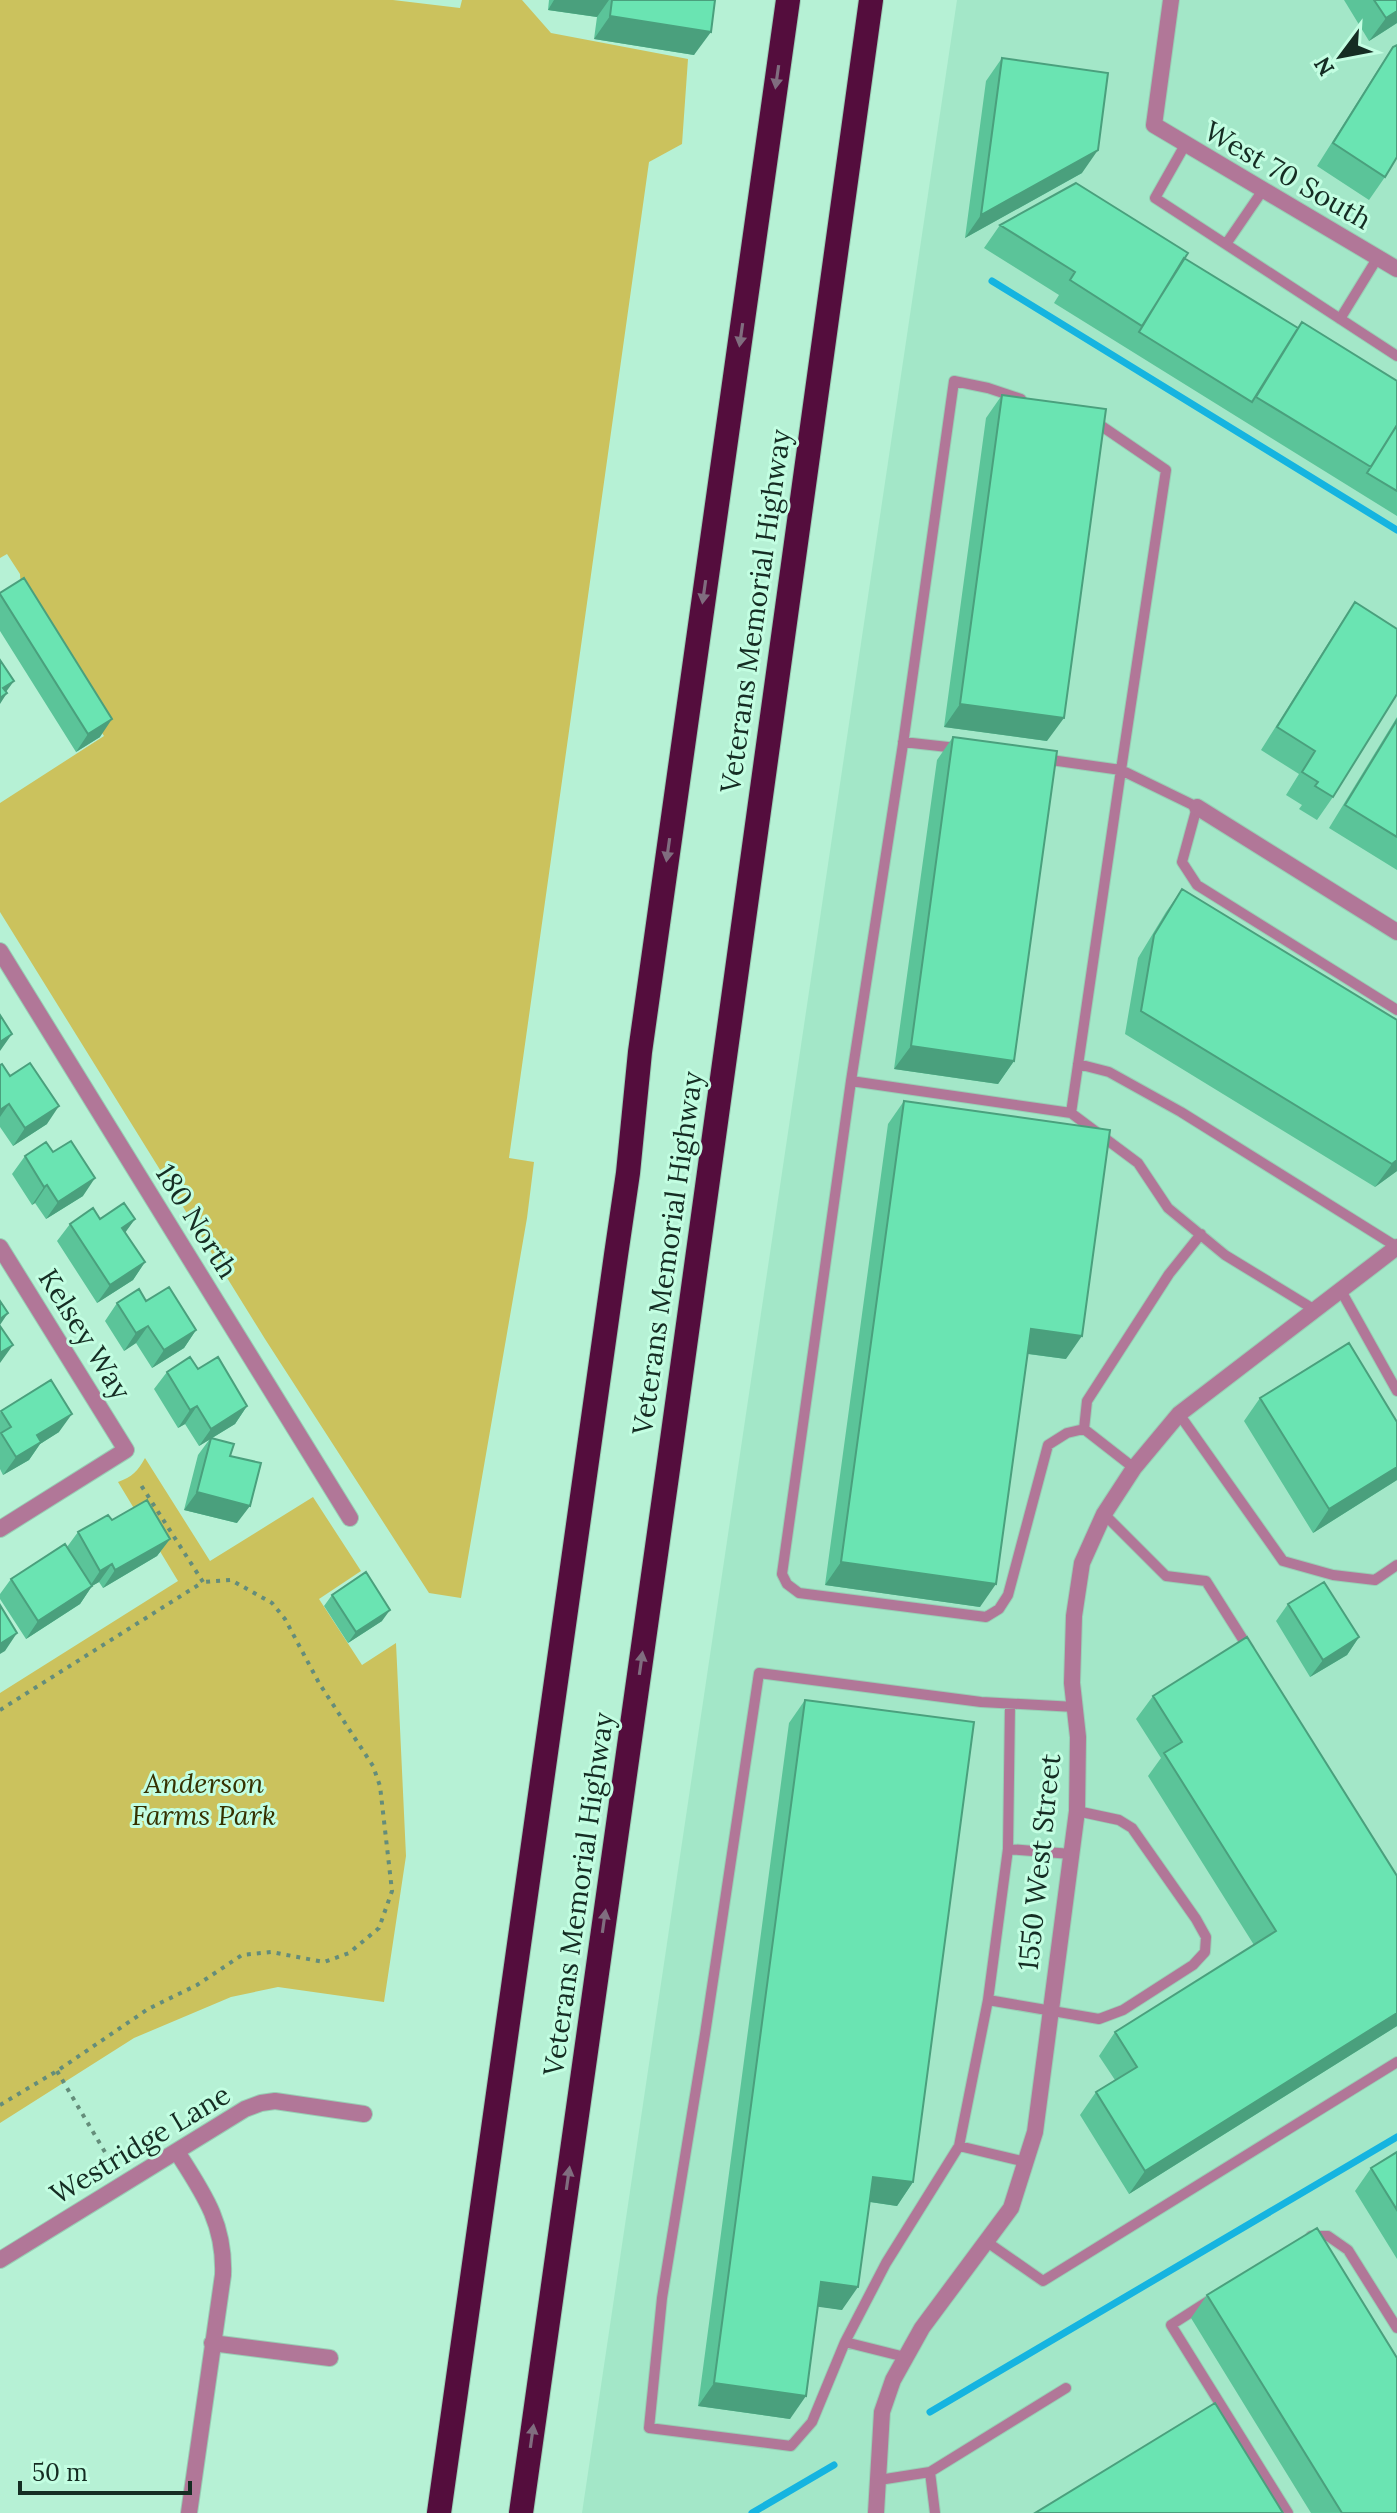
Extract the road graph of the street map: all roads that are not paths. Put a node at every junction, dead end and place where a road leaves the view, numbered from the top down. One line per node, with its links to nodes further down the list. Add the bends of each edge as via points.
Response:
1 (788, 0): 63 (highway, Veterans Memorial Highway, one-way to 63)
2 (871, 0): 64 (highway, Veterans Memorial Highway, one-way to 2)
3 (1171, 0): 4 (street, West 70 South, via 1154,125)
4 (1185, 145): 5 (street, West 70 South); 6 (lane, via 1155,198)
5 (1263, 190): 6 (lane); 7 (street, West 70 South)
6 (1226, 244): 9 (lane)
7 (1378, 257): 8 (street, West 70 South); 9 (lane)
8 (1397, 269)
9 (1340, 319): 10 (lane)
10 (1397, 356)
11 (1031, 403): 13 (lane, via 954,381)
12 (1089, 422): 16 (lane, via 1166,470)
13 (903, 742): 14 (lane); 22 (lane)
14 (966, 749)
15 (1028, 757): 16 (lane)
16 (1121, 770): 17 (lane); 21 (lane)
17 (1197, 807): 18 (street); 20 (lane, via 1182,862 1197,885)
18 (1397, 932)
19 (0, 951): 34 (street, 180 North)
20 (1397, 1010)
21 (1078, 1064): 23 (lane); 26 (lane, via 1109,1072 1181,1112)
22 (851, 1081): 23 (lane); 31 (lane, via 782,1574 787,1584 799,1593 986,1617 1008,1595 1048,1445)
23 (1071, 1113): 24 (lane, via 1138,1163 1168,1208)
24 (1201, 1234): 28 (lane, via 1225,1255); 31 (lane, via 1087,1401)
25 (0, 1247): 35 (street, Kelsey Way, via 126,1450)
26 (1397, 1247): 27 (street, 1550 West Street)
27 (1340, 1289): 28 (street, 1550 West Street); 29 (lane)
28 (1315, 1310): 30 (street, 1550 West Street)
29 (1397, 1391)
30 (1179, 1414): 32 (street, 1550 West Street); 36 (lane, via 1283,1561 1375,1580)
31 (1084, 1429): 32 (lane)
32 (1134, 1468): 33 (street, 1550 West Street)
33 (1104, 1514): 37 (lane, via 1166,1576 1206,1581); 39 (street, 1550 West Street, via 1082,1563 1074,1616)
34 (350, 1518)
35 (0, 1529)
36 (1397, 1565)
37 (1256, 1660)
38 (1010, 1704): 39 (lane); 41 (lane); 55 (lane, via 759,1673 662,2298 649,2428 791,2446 812,2422)
39 (1075, 1707): 40 (street, 1550 West Street)
40 (1077, 1811): 42 (street, 1550 West Street); 44 (lane, via 1132,1828 1196,1919 1206,1937 1205,1952 1123,2010 1099,2019)
41 (1008, 1849): 42 (lane); 43 (lane)
42 (1071, 1854): 44 (street, 1550 West Street)
43 (988, 2000): 44 (lane); 47 (lane)
44 (1049, 2010): 49 (street, 1550 West Street, via 1035,2132)
45 (1397, 2062): 50 (lane, via 1043,2281)
46 (364, 2114): 48 (street, Westridge Lane, via 261,2103)
47 (959, 2146): 49 (lane); 55 (lane, via 886,2263)
48 (177, 2152): 52 (street, Westridge Lane); 56 (street, via 210,2207 224,2252)
49 (1026, 2162): 50 (street, 1550 West Street, via 1011,2208)
50 (987, 2242): 57 (street, 1550 West Street)
51 (1299, 2243): 54 (lane, via 1312,2235 1340,2243)
52 (0, 2260)
53 (1222, 2292): 67 (lane, via 1171,2325)
54 (1397, 2328)
55 (845, 2342): 57 (lane)
56 (212, 2343): 58 (street); 62 (street)
57 (905, 2357): 61 (street, 1550 West Street, via 882,2412)
58 (330, 2358)
59 (1066, 2388): 60 (lane)
60 (930, 2472): 61 (lane); 66 (lane)
61 (879, 2480): 65 (street, 1550 West Street)
62 (189, 2513)
63 (439, 2513)
64 (521, 2513)
65 (876, 2513)
66 (935, 2513)
67 (1288, 2513)

